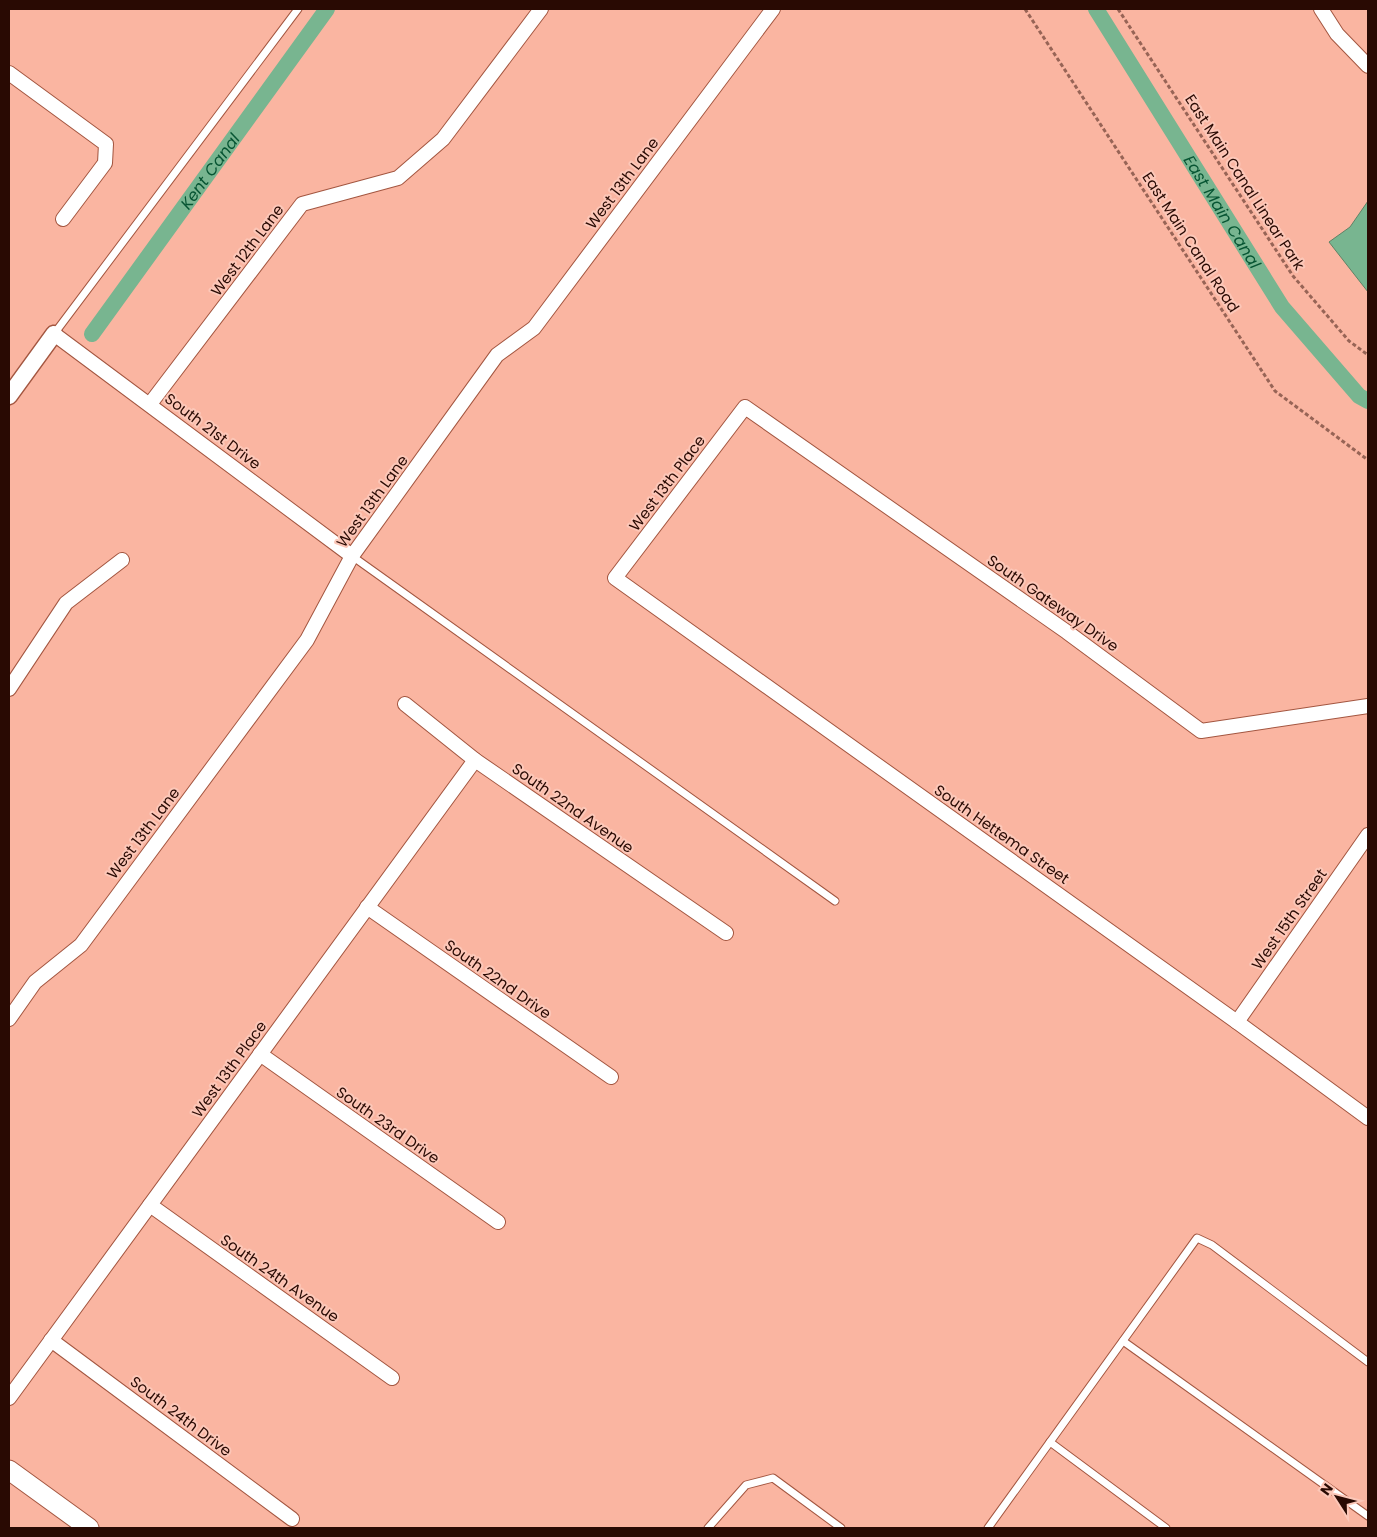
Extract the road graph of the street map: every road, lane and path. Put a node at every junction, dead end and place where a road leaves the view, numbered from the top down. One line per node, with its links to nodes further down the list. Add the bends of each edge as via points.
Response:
1 (298, 9): 10 (lane)
2 (541, 9): 13 (street, West 12th Lane, via 443,139 398,178 302,204)
3 (773, 9): 16 (street, West 13th Lane, via 534,328 497,355)
4 (1025, 9): 15 (path, East Main Canal Road, via 1275,391)
5 (1118, 9): 11 (path, East Main Canal Linear Park, via 1293,276 1349,342)
6 (1321, 9): 7 (street, via 1337,34)
7 (1368, 66)
8 (9, 73): 9 (street, via 106,144 105,163)
9 (63, 219)
10 (54, 334): 12 (street); 13 (street, South 21st Drive)
11 (1368, 355)
12 (9, 396)
13 (150, 404): 16 (street, South 21st Drive)
14 (746, 407): 18 (street, West 13th Place); 21 (street, South Gateway Drive, via 1067,632 1201,731)
15 (1368, 460)
16 (352, 556): 24 (lane); 27 (street, West 13th Lane, via 307,640 81,944 35,982)
17 (122, 560): 19 (street, via 66,603)
18 (615, 578): 28 (street, South Hettema Street)
19 (9, 689)
20 (405, 704): 22 (street, South 22nd Avenue)
21 (1368, 706)
22 (475, 760): 25 (street, West 13th Place); 26 (street, South 22nd Avenue)
23 (1368, 835): 28 (street, West 15th Street)
24 (835, 901)
25 (367, 907): 29 (street, West 13th Place); 30 (street, South 22nd Drive)
26 (726, 933)
27 (9, 1019)
28 (1237, 1022): 31 (street, South Hettema Street)
29 (260, 1054): 32 (street, West 13th Place); 33 (street, South 23rd Drive)
30 (611, 1077)
31 (1368, 1118)
32 (150, 1205): 34 (street, West 13th Place); 37 (street, South 24th Avenue)
33 (498, 1222)
34 (51, 1340): 38 (street, West 13th Place); 42 (street, South 24th Drive)
35 (1123, 1341): 36 (lane, via 1197,1238 1212,1245); 39 (lane); 41 (lane)
36 (1368, 1362)
37 (392, 1378)
38 (9, 1398)
39 (1050, 1442): 46 (lane); 47 (lane)
40 (9, 1470): 43 (main road)
41 (1368, 1516)
42 (292, 1519)
43 (89, 1528)
44 (708, 1528): 45 (lane, via 746,1485 773,1478)
45 (841, 1528)
46 (988, 1528)
47 (1166, 1528)

